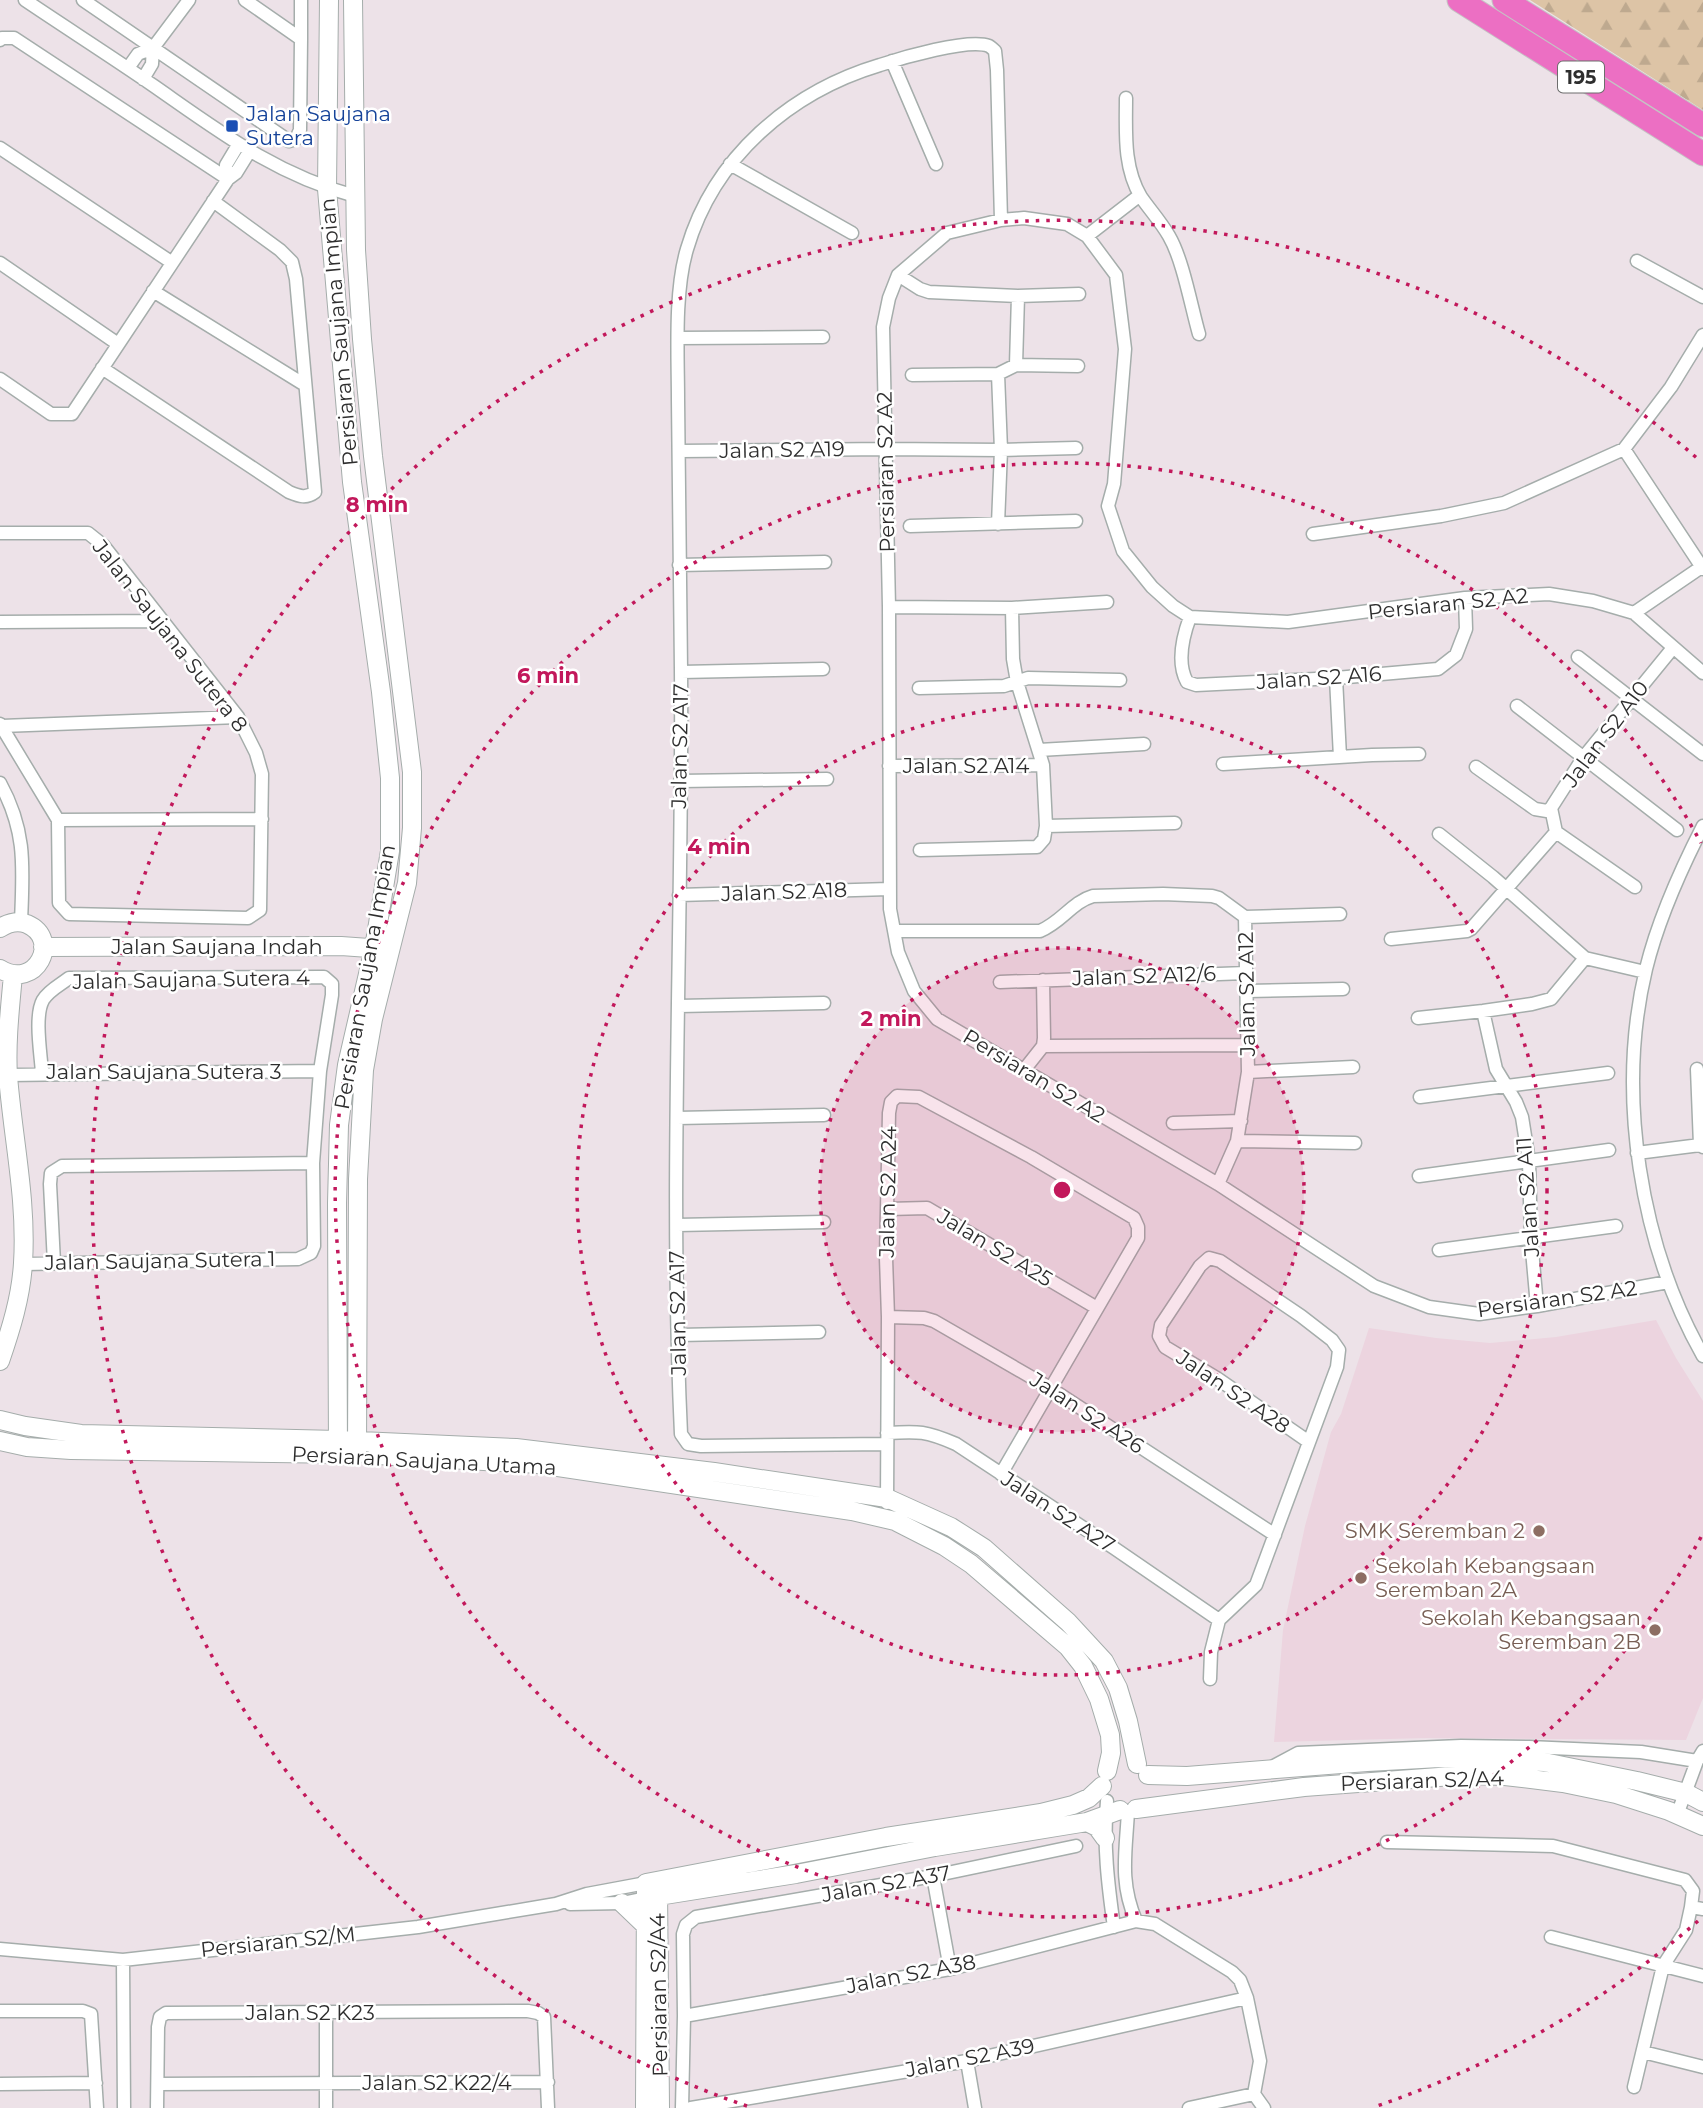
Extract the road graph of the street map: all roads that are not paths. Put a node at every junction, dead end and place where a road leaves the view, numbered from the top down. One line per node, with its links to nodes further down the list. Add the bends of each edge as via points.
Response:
1 (25, 0): 14 (street)
2 (83, 0): 12 (street)
3 (189, 0): 12 (street)
4 (245, 0): 10 (street)
5 (301, 0): 10 (street)
6 (329, 0): 24 (street, Persiaran Saujana Impian)
7 (353, 0): 26 (street, Persiaran Saujana Impian)
8 (1459, 0): 20 (highway, 195)
9 (1504, 0): 17 (highway, 195)
10 (301, 39): 12 (street, via 300,130 296,139 289,141)
11 (0, 40): 23 (street, via 14,38)
12 (153, 48): 14 (street, via 138,54); 15 (street, via 152,64)
13 (892, 61): 21 (street, Jalan S2 A17, via 829,84 791,106); 22 (street); 28 (street, Jalan S2 A17, via 960,45 988,45 995,51)
14 (128, 68): 15 (street)
15 (144, 79): 19 (street)
16 (1125, 98): 25 (street, via 1126,156)
17 (1703, 125)
18 (0, 148): 32 (street)
19 (244, 148): 23 (street, via 236,173); 24 (street)
20 (1703, 154)
21 (730, 164): 29 (street); 42 (street, Jalan S2 A17, via 709,197 686,250)
22 (936, 164)
23 (228, 178): 27 (street)
24 (327, 189): 26 (street); 120 (street, Persiaran Saujana Impian, via 352,482 390,778)
25 (1140, 195): 30 (street); 39 (street, via 1170,236)
26 (355, 196): 120 (street, Persiaran Saujana Impian, via 373,456 412,772 407,883)
27 (213, 201): 32 (street); 50 (street, via 292,262)
28 (1001, 220): 30 (street, via 1067,224); 34 (street, via 947,233)
29 (852, 233)
30 (1087, 236): 69 (street, via 1116,275 1125,349 1114,484 1108,506 1123,551 1152,587)
31 (1637, 261): 38 (street)
32 (171, 262): 35 (street)
33 (0, 263): 43 (street)
34 (898, 275): 37 (street, via 929,292); 52 (street, Persiaran S2 A2, via 883,327)
35 (153, 291): 43 (street); 50 (street)
36 (1079, 294): 37 (street)
37 (1018, 296): 44 (street)
38 (1703, 297)
39 (1199, 334)
40 (1703, 335): 53 (street)
41 (823, 337): 42 (street)
42 (678, 338): 55 (street, Jalan S2 A17)
43 (118, 344): 46 (street)
44 (1016, 365): 45 (street); 47 (street)
45 (1078, 366)
46 (102, 368): 49 (street, via 72,414 63,415 51,414); 50 (street, via 302,497 315,492)
47 (998, 374): 48 (street); 54 (street)
48 (912, 375)
49 (0, 379)
50 (305, 385)
51 (1076, 448): 54 (street, Jalan S2 A19)
52 (886, 449): 54 (street, Jalan S2 A19); 55 (street, Jalan S2 A19); 66 (street, Persiaran S2 A2)
53 (1624, 449): 60 (street, via 1504,503); 63 (street)
54 (1000, 450): 57 (street)
55 (679, 451): 62 (street, Jalan S2 A17)
56 (1076, 521): 57 (street)
57 (998, 524): 58 (street)
58 (910, 526)
59 (0, 533): 70 (street, Jalan Saujana Sutera 8, via 88,533 103,545)
60 (1313, 534)
61 (825, 562): 62 (street)
62 (679, 565): 75 (street, Jalan S2 A17)
63 (1702, 568): 68 (street)
64 (1465, 598): 68 (street, Persiaran S2 A2, via 1549,594); 69 (street, Persiaran S2 A2, via 1288,622); 77 (street, Jalan S2 A16, via 1466,629 1456,655 1438,669)
65 (1107, 602): 67 (street)
66 (889, 607): 67 (street); 93 (street, Persiaran S2 A2)
67 (1013, 608): 79 (street, Jalan S2 A14)
68 (1634, 613): 72 (street, Persiaran S2 A2)
69 (1190, 617): 77 (street, Jalan S2 A16, via 1183,635 1182,673 1187,682)
70 (162, 621): 71 (street); 83 (street, Jalan Saujana Sutera 8)
71 (0, 622)
72 (1672, 649): 76 (street, Persiaran S2 A2); 81 (street, Jalan S2 A10)
73 (1578, 657): 81 (street)
74 (823, 669): 75 (street)
75 (681, 673): 96 (street, Jalan S2 A17)
76 (1703, 673)
77 (1336, 678): 89 (street)
78 (1120, 681): 79 (street, via 1028,678)
79 (1017, 682): 80 (street); 86 (street, Jalan S2 A14)
80 (919, 688)
81 (1632, 698): 88 (street); 90 (street, Jalan S2 A10)
82 (1517, 706): 90 (street)
83 (239, 717): 84 (street); 99 (street, Jalan Saujana Sutera 8, via 257,752 262,774)
84 (1, 726): 100 (street)
85 (1144, 744): 86 (street)
86 (1039, 750): 92 (street, Jalan S2 A14)
87 (1419, 754): 89 (street)
88 (1703, 754)
89 (1340, 757): 91 (street)
90 (1583, 758): 98 (street, Jalan S2 A10); 104 (street)
91 (1223, 764)
92 (1043, 765): 93 (street, Jalan S2 A14); 102 (street, Jalan S2 A14)
93 (889, 766): 111 (street, Persiaran S2 A2)
94 (1476, 767): 98 (street, via 1535,809)
95 (827, 779): 96 (street)
96 (680, 782): 112 (street, Jalan S2 A17)
97 (0, 783): 115 (street, via 22,841)
98 (1551, 808): 105 (street, Jalan S2 A10)
99 (262, 819): 100 (street); 100 (street, Jalan Saujana Sutera 8, via 260,910 248,918 69,914 60,903)
100 (58, 820)
101 (1175, 823): 102 (street)
102 (1045, 826): 108 (street, via 1044,839 1037,847)
103 (1703, 826): 107 (street)
104 (1677, 830)
105 (1556, 832): 109 (street); 110 (street)
106 (1439, 834): 110 (street)
107 (1698, 847): 123 (street, via 1658,925)
108 (920, 850)
109 (1636, 887)
110 (1506, 888): 118 (street, via 1467,931); 121 (street)
111 (889, 889): 112 (street, Jalan S2 A18); 117 (street, Persiaran S2 A2)
112 (679, 895): 130 (street, Jalan S2 A17)
113 (1340, 914): 114 (street)
114 (1245, 918): 117 (street, Jalan S2 A12, via 1212,896 1093,896 1054,926 1040,931); 124 (street, Jalan S2 A12)
115 (21, 922): 116 (street); 119 (street, via 39,934)
116 (0, 928)
117 (894, 931): 137 (street, Persiaran S2 A2, via 915,991 937,1019)
118 (1391, 939)
119 (43, 947): 120 (street, Jalan Saujana Indah); 122 (street, via 35,968)
120 (382, 949): 180 (street, Persiaran Saujana Impian, via 347,1065 339,1125); 181 (street, Persiaran Saujana Impian, via 363,1083 358,1179)
121 (1585, 958): 123 (street); 131 (street, via 1550,999)
122 (7, 972): 142 (street)
123 (1645, 972): 154 (street, via 1635,1041)
124 (1246, 973): 125 (street, Jalan S2 A12/6); 128 (street, Jalan S2 A12)
125 (1043, 980): 126 (street, Jalan S2 A12/6); 134 (street)
126 (1000, 982)
127 (1343, 989): 128 (street)
128 (1247, 991): 133 (street, Jalan S2 A12)
129 (824, 1003): 130 (street)
130 (679, 1006): 146 (street, Jalan S2 A17)
131 (1483, 1012): 132 (street); 143 (street, Jalan S2 A11, via 1496,1069)
132 (1418, 1018)
133 (1247, 1045): 134 (street); 139 (street, Jalan S2 A12)
134 (1043, 1046): 137 (street)
135 (1353, 1067): 139 (street)
136 (1697, 1069): 152 (street)
137 (1024, 1070): 158 (street, Persiaran S2 A2)
138 (320, 1071): 140 (street, Jalan Saujana Sutera 3); 140 (street, Jalan Saujana Sutera 4, via 332,995 332,984 324,977 69,978 51,990 39,1011); 156 (street)
139 (1248, 1072): 147 (street, Jalan S2 A12)
140 (42, 1073): 142 (street, Jalan Saujana Sutera 3)
141 (1608, 1073): 143 (street)
142 (8, 1075): 151 (street)
143 (1506, 1085): 144 (street); 155 (street, Jalan S2 A11, via 1522,1117)
144 (1420, 1097)
145 (824, 1115): 146 (street)
146 (677, 1118): 161 (street, Jalan S2 A17)
147 (1241, 1121): 148 (street); 149 (street, Jalan S2 A12)
148 (1173, 1123)
149 (1237, 1141): 150 (street); 158 (street, Jalan S2 A12)
150 (1355, 1143)
151 (8, 1145): 166 (street, via 23,1213)
152 (1701, 1146): 154 (street)
153 (1609, 1150): 155 (street)
154 (1637, 1153): 167 (street)
155 (1529, 1161): 157 (street); 163 (street, Jalan S2 A11)
156 (313, 1163): 165 (street, Jalan Saujana Sutera 1, via 314,1246 311,1253 298,1259); 165 (street, via 62,1166 51,1173 50,1184)
157 (1419, 1176)
158 (1218, 1184): 168 (street, Persiaran S2 A2, via 1374,1286 1429,1307 1479,1314)
159 (888, 1209): 169 (street, Jalan S2 A25, via 927,1208); 169 (street, Jalan S2 A24, via 891,1102 897,1096 919,1097 1134,1218 1138,1238); 170 (street, Jalan S2 A24)
160 (824, 1222): 161 (street)
161 (677, 1225): 172 (street, Jalan S2 A17)
162 (1616, 1226): 163 (street)
163 (1531, 1238): 164 (street); 168 (street, Jalan S2 A11)
164 (1439, 1250)
165 (54, 1263): 166 (street, Jalan Saujana Sutera 1)
166 (23, 1264): 174 (street)
167 (1668, 1282): 168 (street, Persiaran S2 A2); 173 (street)
168 (1537, 1306)
169 (1097, 1308): 175 (street)
170 (888, 1317): 175 (street, Jalan S2 A26, via 934,1321); 177 (street, Jalan S2 A24)
171 (819, 1332): 172 (street)
172 (678, 1335): 177 (street, Jalan S2 A17, via 681,1434 688,1444)
173 (1703, 1356)
174 (0, 1361)
175 (1050, 1388): 182 (street); 185 (street, Jalan S2 A26)
176 (0, 1420): 180 (street, Persiaran Saujana Utama, via 82,1434)
177 (887, 1438): 182 (street, Jalan S2 A27, via 919,1431 934,1435); 183 (street, Jalan S2 A24)
178 (0, 1441): 180 (street, Persiaran Saujana Utama, via 71,1450)
179 (1309, 1442): 179 (street, Jalan S2 A28, via 1339,1350 1301,1316 1209,1258 1161,1325 1159,1336 1165,1347); 185 (street)
180 (338, 1447): 181 (street, Persiaran Saujana Utama)
181 (358, 1448): 183 (street, Persiaran Saujana Utama, via 516,1448); 184 (street, Persiaran Saujana Utama, via 538,1464)
182 (1001, 1474): 186 (street, Jalan S2 A27)
183 (887, 1499): 184 (street, Jalan S2 A24); 190 (street, Persiaran Saujana Utama, via 951,1527 984,1548 1068,1622 1104,1661 1118,1688)
184 (887, 1518): 192 (street, Persiaran Saujana Utama, via 971,1564 1068,1647 1099,1699 1110,1735)
185 (1275, 1535): 186 (street, via 1256,1585)
186 (1219, 1620): 187 (street)
187 (1210, 1679)
188 (1434, 1753): 189 (street, via 1577,1748); 190 (street, Persiaran S2/A4, via 1187,1776); 191 (street, Persiaran S2/A4, via 1544,1762)
189 (1700, 1756): 191 (street)
190 (1143, 1770): 192 (street, Persiaran S2/A4, via 1121,1763); 192 (street, via 1151,1791 1143,1805)
191 (1686, 1793): 193 (street, Persiaran S2/A4); 194 (street)
192 (1115, 1801): 194 (street, Persiaran S2/A4, via 1466,1775 1563,1783 1616,1794); 195 (street); 197 (street); 201 (street, via 1089,1798 1041,1813 886,1838); 205 (street, via 1124,1881)
193 (1703, 1802)
194 (1677, 1815): 196 (street, Persiaran S2/A4)
195 (1087, 1822): 197 (street); 201 (street, via 796,1874)
196 (1703, 1826)
197 (1105, 1838): 207 (street)
198 (1387, 1842): 204 (street, via 1553,1846 1685,1880)
199 (1076, 1846): 200 (street, Jalan S2 A37)
200 (933, 1877): 212 (street); 217 (street, Jalan S2 A37, via 696,1917 682,1934)
201 (652, 1890): 202 (street); 203 (street, via 587,1894); 206 (street, Persiaran S2/A4); 234 (street, Persiaran S2/A4)
202 (622, 1903): 203 (street); 206 (street)
203 (556, 1904): 210 (street, Persiaran S2/M, via 418,1927)
204 (1697, 1908): 211 (street)
205 (1136, 1921): 207 (street, Jalan S2 A38); 214 (street, via 1156,1924 1232,1972)
206 (646, 1926): 233 (street, Persiaran S2/A4)
207 (1114, 1927): 212 (street, Jalan S2 A38)
208 (1550, 1937): 211 (street)
209 (0, 1949): 210 (street, Persiaran S2/M)
210 (123, 1960): 229 (street)
211 (1663, 1966): 213 (street); 218 (street)
212 (950, 1969): 217 (street, Jalan S2 A38)
213 (1703, 1976)
214 (1247, 1997): 219 (street, Jalan S2 A39); 227 (street, via 1260,2061)
215 (0, 2011): 222 (street, via 91,2014)
216 (326, 2013): 221 (street, Jalan S2 K23, via 538,2013 544,2017); 223 (street); 225 (street, Jalan S2 K23, via 166,2013 158,2027)
217 (684, 2016): 235 (street)
218 (1643, 2052): 220 (street); 226 (street)
219 (967, 2061): 236 (street, Jalan S2 A39); 237 (street)
220 (1703, 2067)
221 (548, 2082): 223 (street, Jalan S2 K22/4); 232 (street)
222 (96, 2083): 224 (street); 228 (street)
223 (326, 2083): 225 (street, Jalan S2 K22/4); 231 (street)
224 (0, 2084)
225 (158, 2084): 230 (street)
226 (1634, 2087)
227 (1254, 2095): 238 (street); 239 (street)
228 (97, 2108)
229 (124, 2108)
230 (158, 2108)
231 (326, 2108)
232 (548, 2108)
233 (645, 2108)
234 (660, 2108)
235 (682, 2108)
236 (691, 2108)
237 (975, 2108)
238 (1189, 2108)
239 (1264, 2108)

